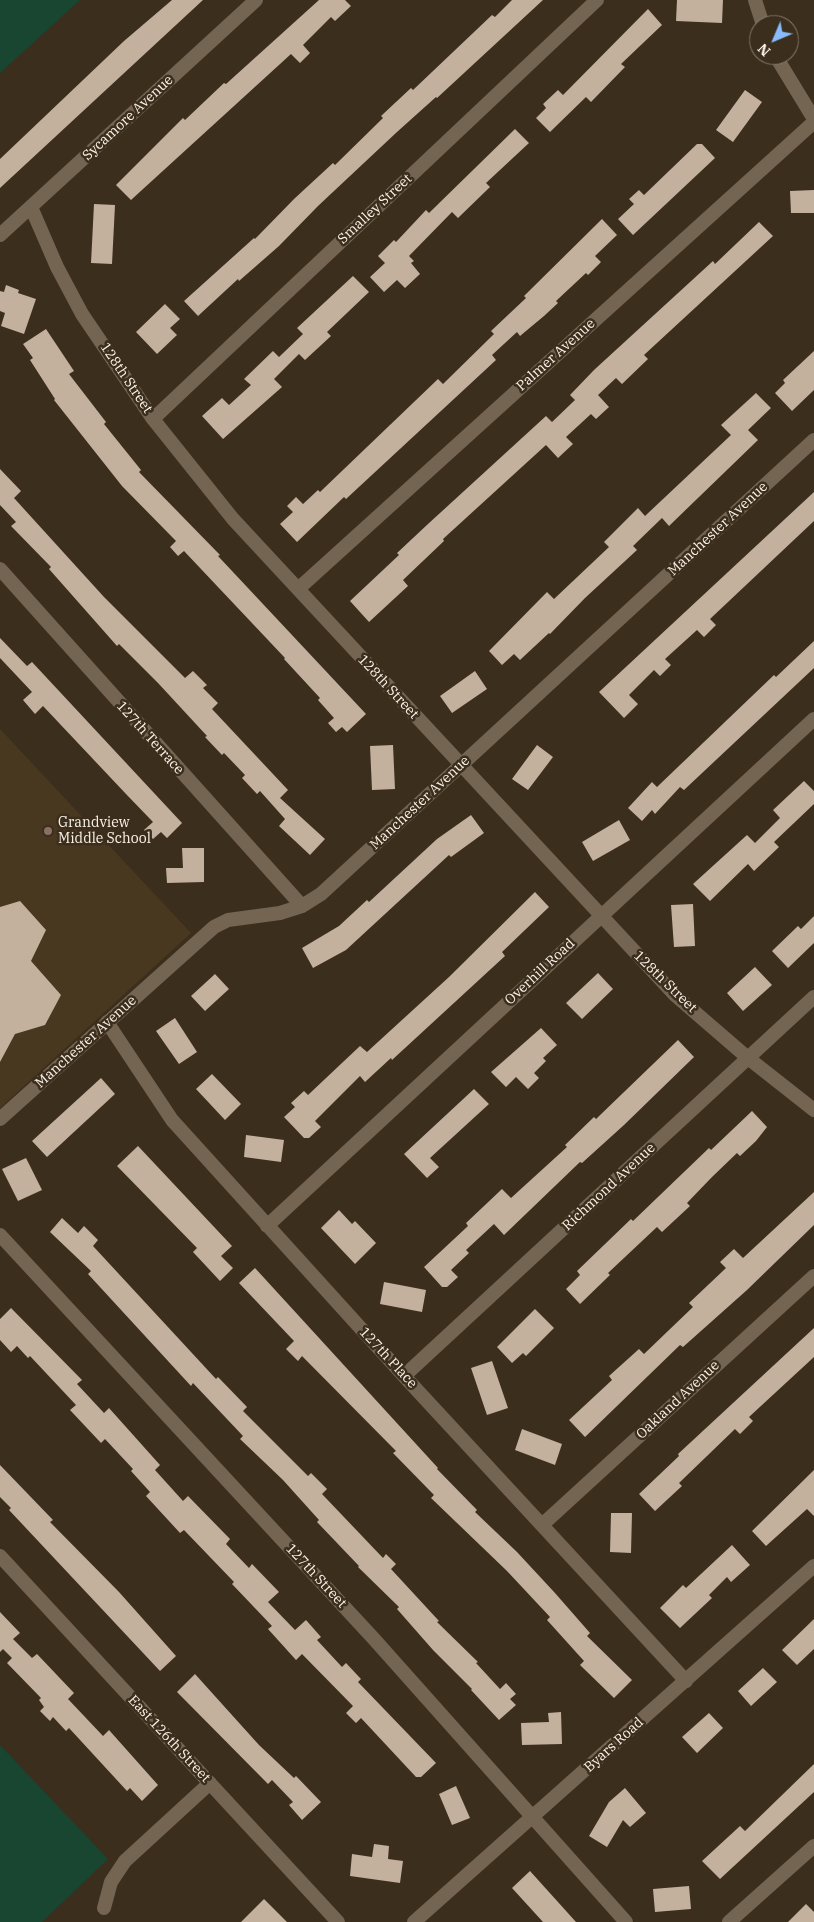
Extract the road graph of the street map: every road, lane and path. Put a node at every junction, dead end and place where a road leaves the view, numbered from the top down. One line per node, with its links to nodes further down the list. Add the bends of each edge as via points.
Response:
1 (256, 0): 7 (street, Sycamore Avenue)
2 (597, 0): 9 (street, Smalley Street)
3 (755, 0): 4 (street)
4 (760, 15)
5 (781, 65): 6 (street)
6 (814, 120): 12 (street, Palmer Avenue)
7 (31, 207): 8 (street, Sycamore Avenue); 9 (street, 128th Street, via 57,268 82,314)
8 (0, 235)
9 (153, 419): 12 (street, 128th Street, via 233,519)
10 (814, 440): 14 (street, Manchester Avenue)
11 (0, 569): 15 (street, 127th Terrace)
12 (298, 589): 14 (street, 128th Street)
13 (814, 719): 16 (street, Overhill Road)
14 (460, 765): 15 (street, Manchester Avenue, via 321,894); 16 (street, 128th Street)
15 (302, 906): 18 (street, Manchester Avenue, via 280,913 228,920 214,927)
16 (600, 917): 19 (street, 128th Street, via 675,995); 22 (street, Overhill Road)
17 (814, 997): 19 (street, Richmond Avenue)
18 (107, 1022): 21 (street, Manchester Avenue); 22 (street, 127th Place, via 172,1120)
19 (748, 1058): 20 (street, 128th Street); 25 (street, Richmond Avenue)
20 (814, 1110)
21 (0, 1119)
22 (267, 1226): 25 (street, 127th Place)
23 (0, 1235): 31 (street, 127th Street, via 367,1632)
24 (814, 1276): 26 (street, Oakland Avenue)
25 (404, 1376): 26 (street, 127th Place)
26 (542, 1525): 29 (street, 127th Place)
27 (0, 1556): 30 (street, East 126th Street)
28 (814, 1566): 29 (street, Byars Road)
29 (686, 1681): 31 (street, Byars Road)
30 (210, 1783): 33 (street, via 125,1861 111,1882); 34 (street, East 126th Street)
31 (532, 1817): 35 (street, Byars Road); 36 (street, 127th Street)
32 (814, 1846): 37 (street)
33 (104, 1908)
34 (338, 1922)
35 (414, 1922)
36 (626, 1922)
37 (729, 1922)

